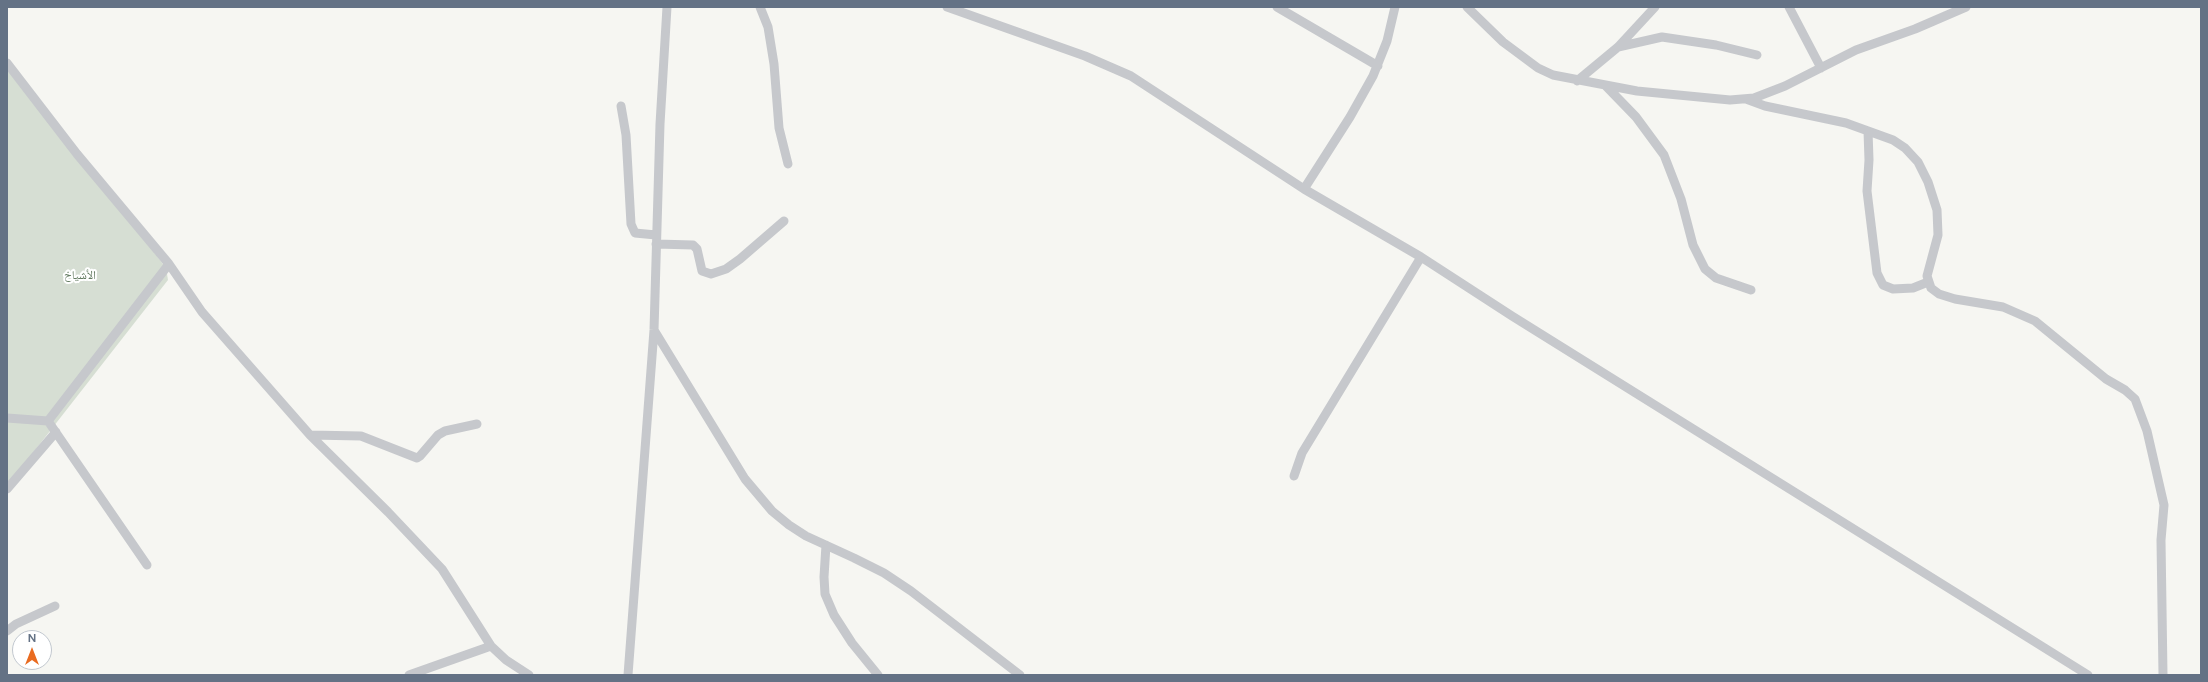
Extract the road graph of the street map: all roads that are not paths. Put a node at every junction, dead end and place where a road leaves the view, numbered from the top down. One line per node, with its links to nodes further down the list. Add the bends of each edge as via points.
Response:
1 (667, 7): 23 (street)
2 (760, 7): 20 (street, via 768,28 774,64 779,128)
3 (947, 7): 21 (street, via 1085,56 1131,76)
4 (1277, 7): 13 (street)
5 (1395, 7): 13 (street)
6 (1467, 7): 15 (street, via 1504,42 1538,68)
7 (1655, 7): 10 (street)
8 (1789, 7): 14 (street)
9 (1966, 7): 14 (street, via 1916,29 1856,50)
10 (1618, 47): 11 (street, via 1662,37 1716,45); 15 (street)
11 (1757, 55)
12 (7, 63): 25 (street, via 77,154)
13 (1378, 66): 21 (street, via 1350,117)
14 (1821, 68): 17 (street, via 1785,86)
15 (1577, 81): 16 (street)
16 (1605, 85): 17 (street, via 1663,95); 27 (street, via 1636,117 1666,160 1681,199 1693,245 1704,270 1716,278)
17 (1746, 99): 19 (street, via 1765,106 1835,120)
18 (621, 106): 23 (street, via 626,135 631,224 635,233)
19 (1868, 131): 26 (street, via 1893,140 1905,148 1915,158 1928,182 1937,210 1939,229 1930,261); 26 (street, via 1867,197 1878,278 1893,289 1913,288)
20 (788, 164)
21 (1304, 189): 24 (street)
22 (784, 221): 23 (street, via 735,262 711,274 702,271 693,245)
23 (656, 239): 28 (street)
24 (1421, 257): 34 (street, via 1302,453); 46 (street)
25 (169, 264): 30 (street); 33 (street, via 202,312)
26 (1928, 282): 47 (street, via 1931,288 1944,296 2003,307 2035,321 2106,379 2135,399 2147,431 2164,505)
27 (1752, 290)
28 (654, 330): 36 (street, via 745,479 772,511 788,525); 43 (street)
29 (7, 418): 30 (street)
30 (48, 421): 32 (street)
31 (477, 424): 33 (street, via 445,430 417,458 361,436)
32 (56, 432): 35 (street); 37 (street)
33 (310, 435): 40 (street, via 442,569)
34 (1294, 476)
35 (7, 489)
36 (826, 546): 44 (street, via 825,594 834,615 852,643); 45 (street, via 878,570 911,591)
37 (147, 565)
38 (56, 606): 39 (street, via 16,624)
39 (7, 631)
40 (492, 646): 41 (street); 42 (street, via 506,660)
41 (409, 675)
42 (529, 675)
43 (628, 675)
44 (878, 675)
45 (1020, 675)
46 (2088, 675)
47 (2163, 675)

